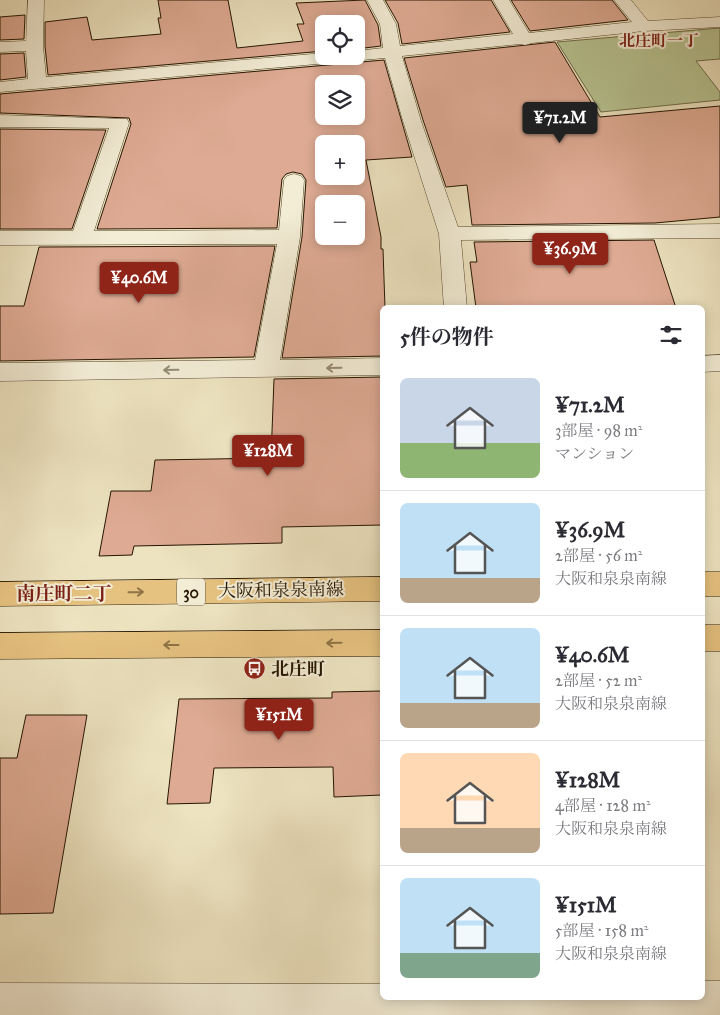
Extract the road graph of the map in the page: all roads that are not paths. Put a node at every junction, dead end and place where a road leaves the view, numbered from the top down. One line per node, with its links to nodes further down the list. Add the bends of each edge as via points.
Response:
1 (36, 0): 9 (street)
2 (375, 0): 10 (street, via 388,24)
3 (501, 0): 7 (street)
4 (622, 0): 6 (street)
5 (720, 22): 6 (street)
6 (644, 26): 7 (street)
7 (525, 40): 10 (street)
8 (0, 46): 9 (street)
9 (34, 46): 13 (street)
10 (392, 52): 11 (street); 18 (street)
11 (365, 55)
12 (315, 59): 13 (street)
13 (38, 85): 14 (street)
14 (0, 87)
15 (0, 122): 19 (street, via 120,123)
16 (294, 180): 20 (street)
17 (720, 231): 18 (street)
18 (450, 234): 22 (street)
19 (82, 236): 20 (street); 21 (street)
20 (289, 237): 26 (street)
21 (0, 238)
22 (456, 305)
23 (720, 363): 24 (street)
24 (705, 364)
25 (380, 367): 26 (street, one-way to 26)
26 (266, 369): 27 (street, one-way to 27)
27 (0, 372)
28 (705, 584): 29 (main road)
29 (720, 584)
30 (380, 589): 31 (main road, 大阪和泉泉南線 / 30, one-way to 30)
31 (0, 594)
32 (705, 638): 33 (main road)
33 (720, 638)
34 (380, 643): 35 (main road, one-way to 35)
35 (0, 646)
36 (720, 1000): 38 (street)
37 (0, 1002): 39 (street)
38 (547, 1005): 39 (street)
39 (188, 1009)

